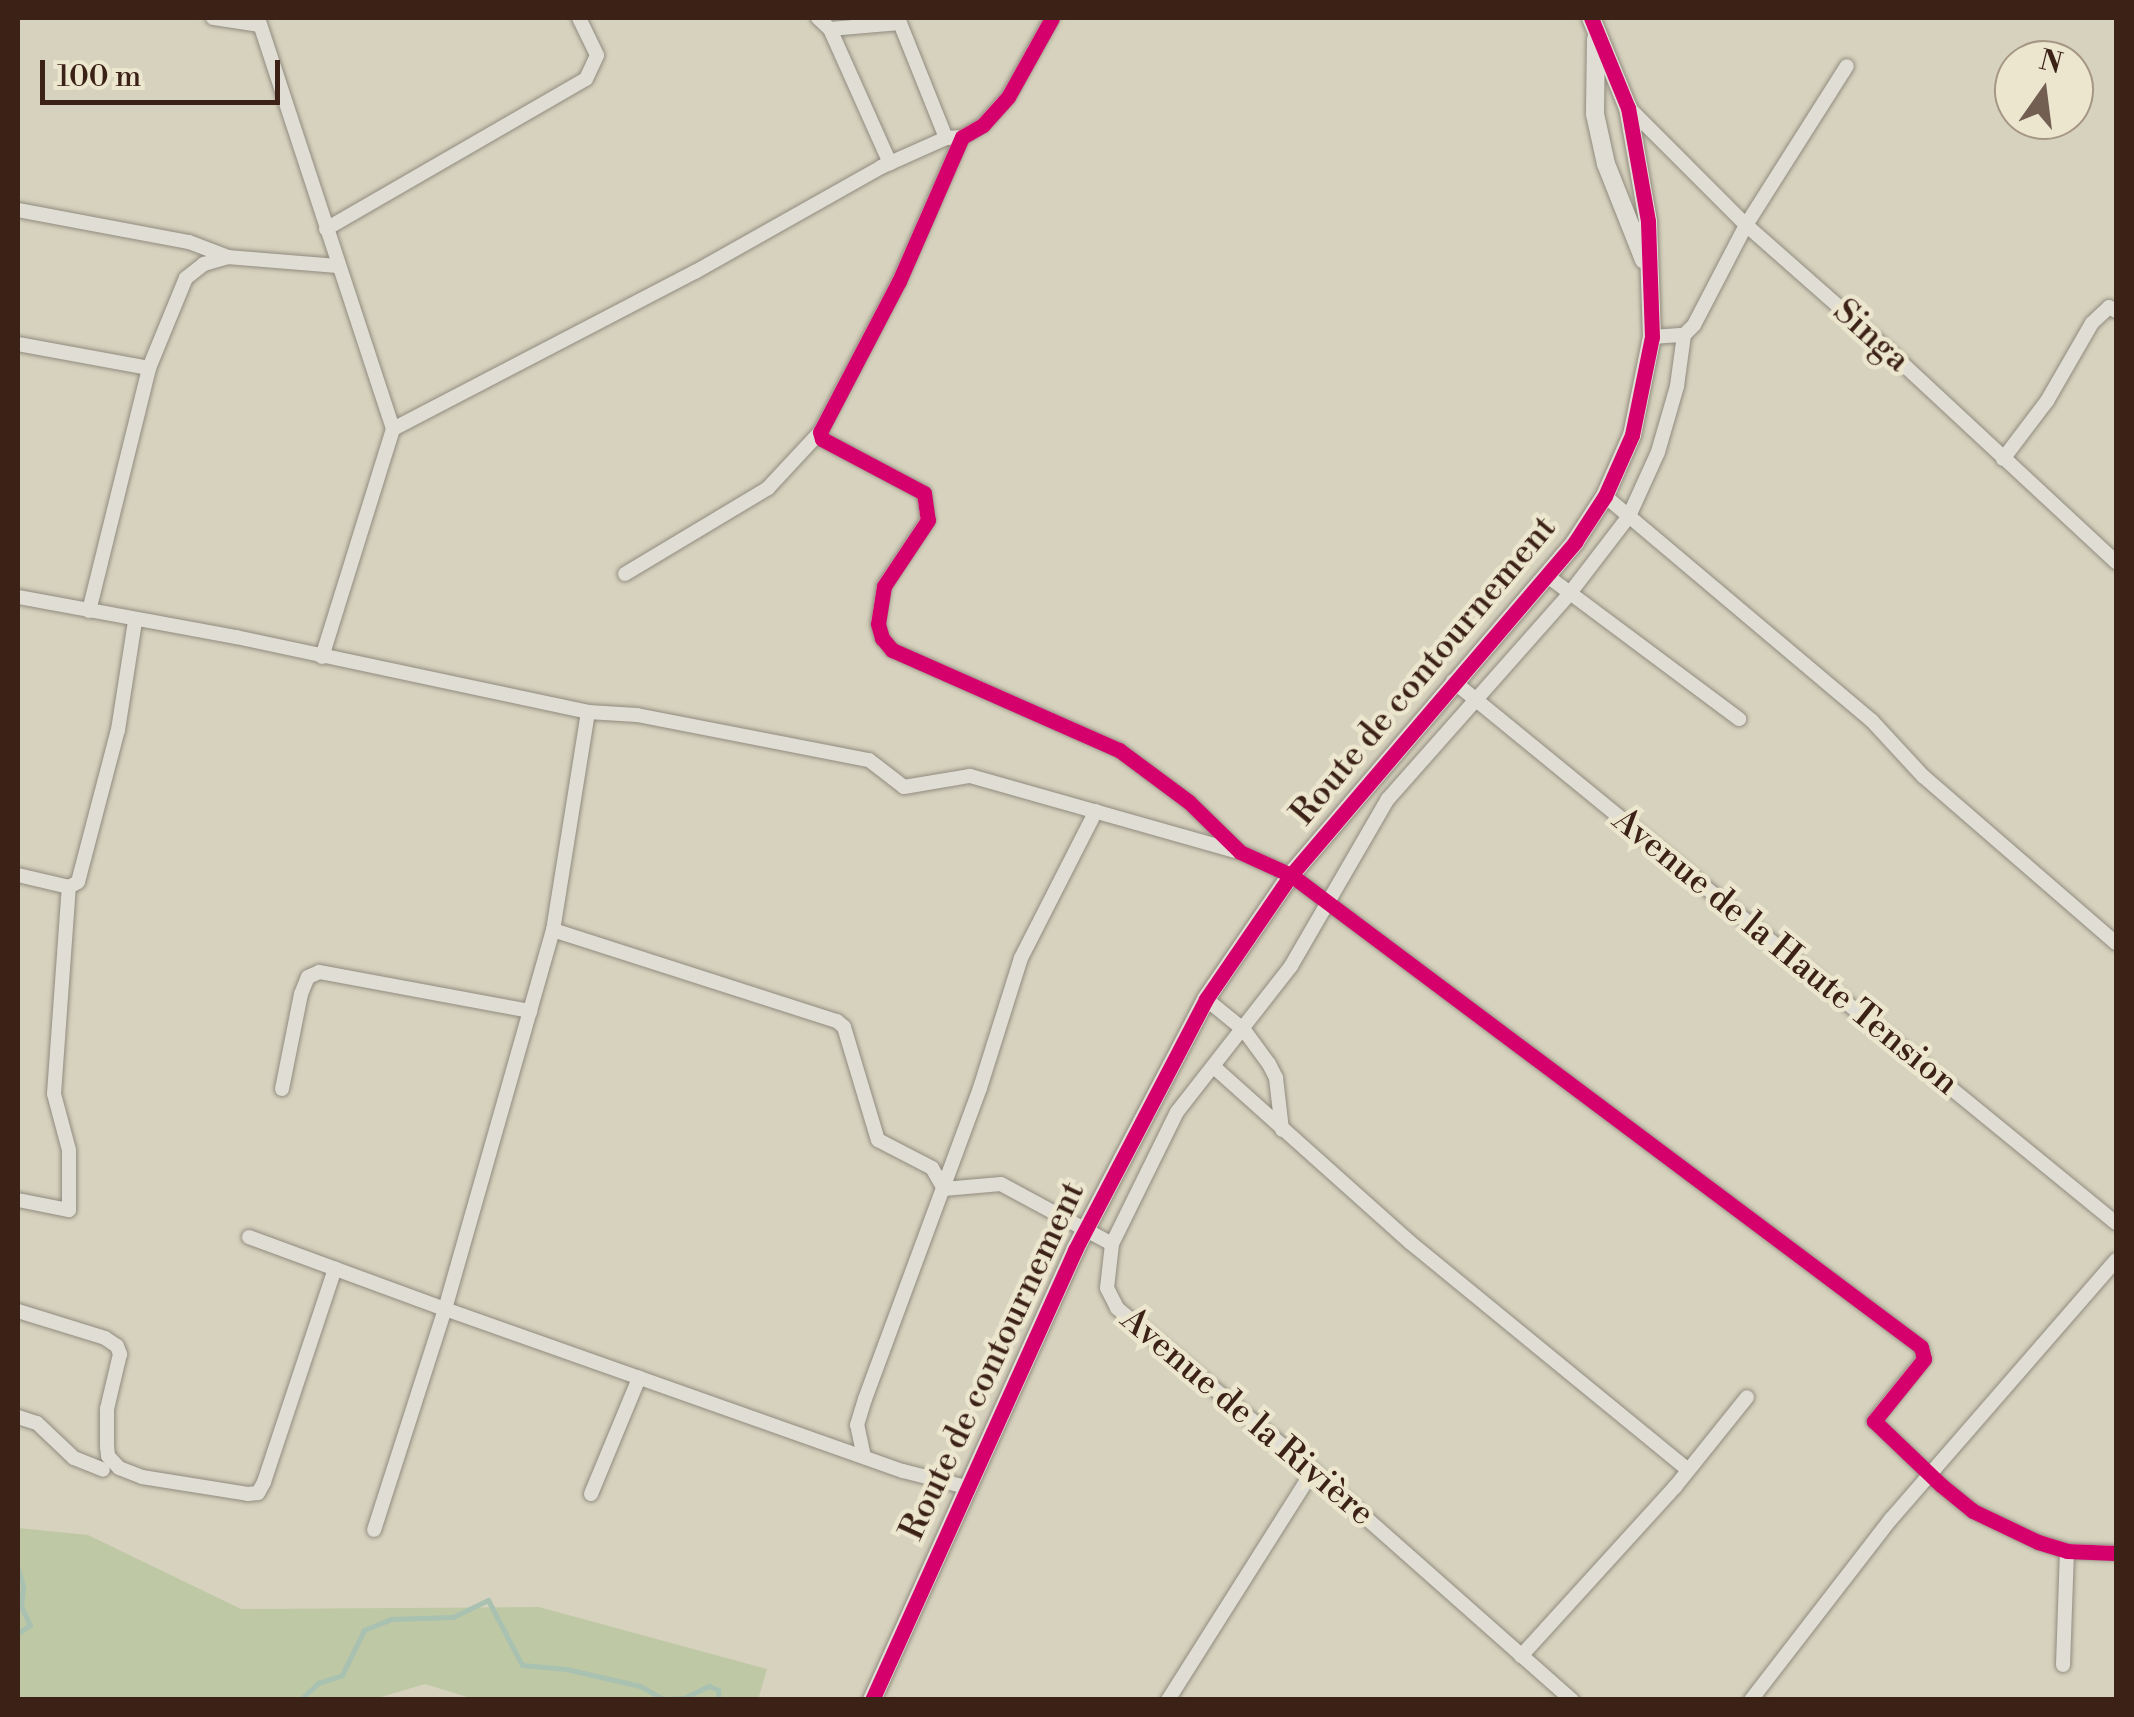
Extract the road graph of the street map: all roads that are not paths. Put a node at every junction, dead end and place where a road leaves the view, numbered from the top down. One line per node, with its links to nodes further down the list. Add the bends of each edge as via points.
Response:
1 (213, 18): 7 (street)
2 (579, 18): 16 (street, via 597,55 586,79)
3 (818, 18): 8 (street)
4 (1052, 18): 12 (street, via 1008,97 983,125)
5 (1591, 18): 9 (street, Route de contournement)
6 (899, 20): 8 (street); 12 (street)
7 (258, 21): 16 (street)
8 (830, 29): 13 (street)
9 (1596, 39): 11 (street, Route de contournement); 19 (street, Route de contournement, via 1595,114 1602,148)
10 (1847, 66): 15 (street)
11 (1628, 108): 15 (street, Singa); 19 (street, Route de contournement, via 1648,221)
12 (954, 138): 13 (street); 26 (street, via 900,282)
13 (890, 163): 25 (street)
14 (18, 210): 17 (street, via 189,242)
15 (1746, 226): 21 (street); 27 (street, Singa)
16 (326, 229): 18 (street)
17 (228, 257): 18 (street); 24 (street, via 186,278)
18 (337, 266): 25 (street)
19 (1648, 272): 22 (street, Route de contournement)
20 (2114, 304): 27 (street, via 2092,323 2042,410)
21 (1684, 334): 22 (street); 29 (street, via 1658,452)
22 (1652, 337): 28 (street, Route de contournement, via 1632,435)
23 (18, 344): 24 (street)
24 (149, 368): 35 (street)
25 (393, 429): 37 (street)
26 (820, 432): 31 (street, via 768,488); 43 (street, via 924,494 928,520 884,586 878,624 892,650 1119,750 1189,802)
27 (2003, 459): 30 (street, Singa)
28 (1606, 496): 29 (street); 32 (street, Route de contournement)
29 (1629, 516): 33 (street); 49 (street, via 1872,721 1923,776)
30 (2116, 562)
31 (624, 574)
32 (1546, 575): 33 (street); 38 (street, Route de contournement)
33 (1570, 592): 39 (street); 41 (street)
34 (18, 597): 35 (street)
35 (88, 611): 36 (street)
36 (135, 621): 37 (street); 46 (street, via 118,730 82,874)
37 (322, 657): 40 (street)
38 (1453, 681): 39 (street, Avenue de la Haute Tension); 45 (street, Route de contournement)
39 (1476, 701): 47 (street, via 1388,799); 58 (street, Avenue de la Haute Tension)
40 (588, 712): 42 (street, via 637,715 869,760 904,787 970,776); 48 (street)
41 (1739, 719)
42 (1096, 811): 43 (street); 56 (street, via 1021,958)
43 (1240, 852): 45 (street)
44 (18, 874): 46 (street)
45 (1291, 876): 47 (street); 50 (street, Route de contournement)
46 (70, 887): 57 (street, via 54,1094 69,1150 69,1210)
47 (1325, 901): 52 (street, via 1291,966); 73 (street, via 1920,1347 1924,1359 1874,1421)
48 (553, 930): 51 (street); 56 (street, via 837,1021 878,1140 932,1168)
49 (2116, 944)
50 (1206, 999): 52 (street); 59 (street, Route de contournement)
51 (530, 1011): 54 (street, via 319,972 308,977 301,994); 64 (street)
52 (1244, 1030): 53 (street); 55 (street, via 1276,1078)
53 (1214, 1067): 55 (street); 61 (street, via 1177,1112)
54 (282, 1089)
55 (1282, 1130): 71 (street)
56 (944, 1188): 59 (street, via 1002,1184); 69 (street, via 857,1426)
57 (18, 1200)
58 (2116, 1223)
59 (1086, 1228): 61 (street); 74 (street, Route de contournement)
60 (248, 1237): 63 (street)
61 (1112, 1244): 72 (street, Avenue de la Rivière, via 1107,1288 1117,1308)
62 (2116, 1260): 73 (street)
63 (335, 1268): 64 (street); 65 (street, via 264,1482 248,1494 119,1468 107,1446 117,1346)
64 (445, 1309): 66 (street); 76 (street)
65 (18, 1311)
66 (639, 1378): 69 (street); 75 (street)
67 (1747, 1397): 71 (street)
68 (18, 1417): 70 (street, via 37,1423 74,1458)
69 (864, 1457): 74 (street)
70 (102, 1470)
71 (1687, 1470): 79 (street)
72 (1314, 1471): 79 (street, Avenue de la Rivière); 82 (street)
73 (1928, 1474): 77 (street, via 1973,1510); 84 (street)
74 (966, 1487): 81 (street, Route de contournement)
75 (591, 1494)
76 (374, 1530)
77 (2067, 1551): 78 (street); 80 (street)
78 (2116, 1554)
79 (1522, 1656): 83 (street, Avenue de la Rivière)
80 (2063, 1665)
81 (872, 1700)
82 (1168, 1700)
83 (1572, 1700)
84 (1752, 1700)

